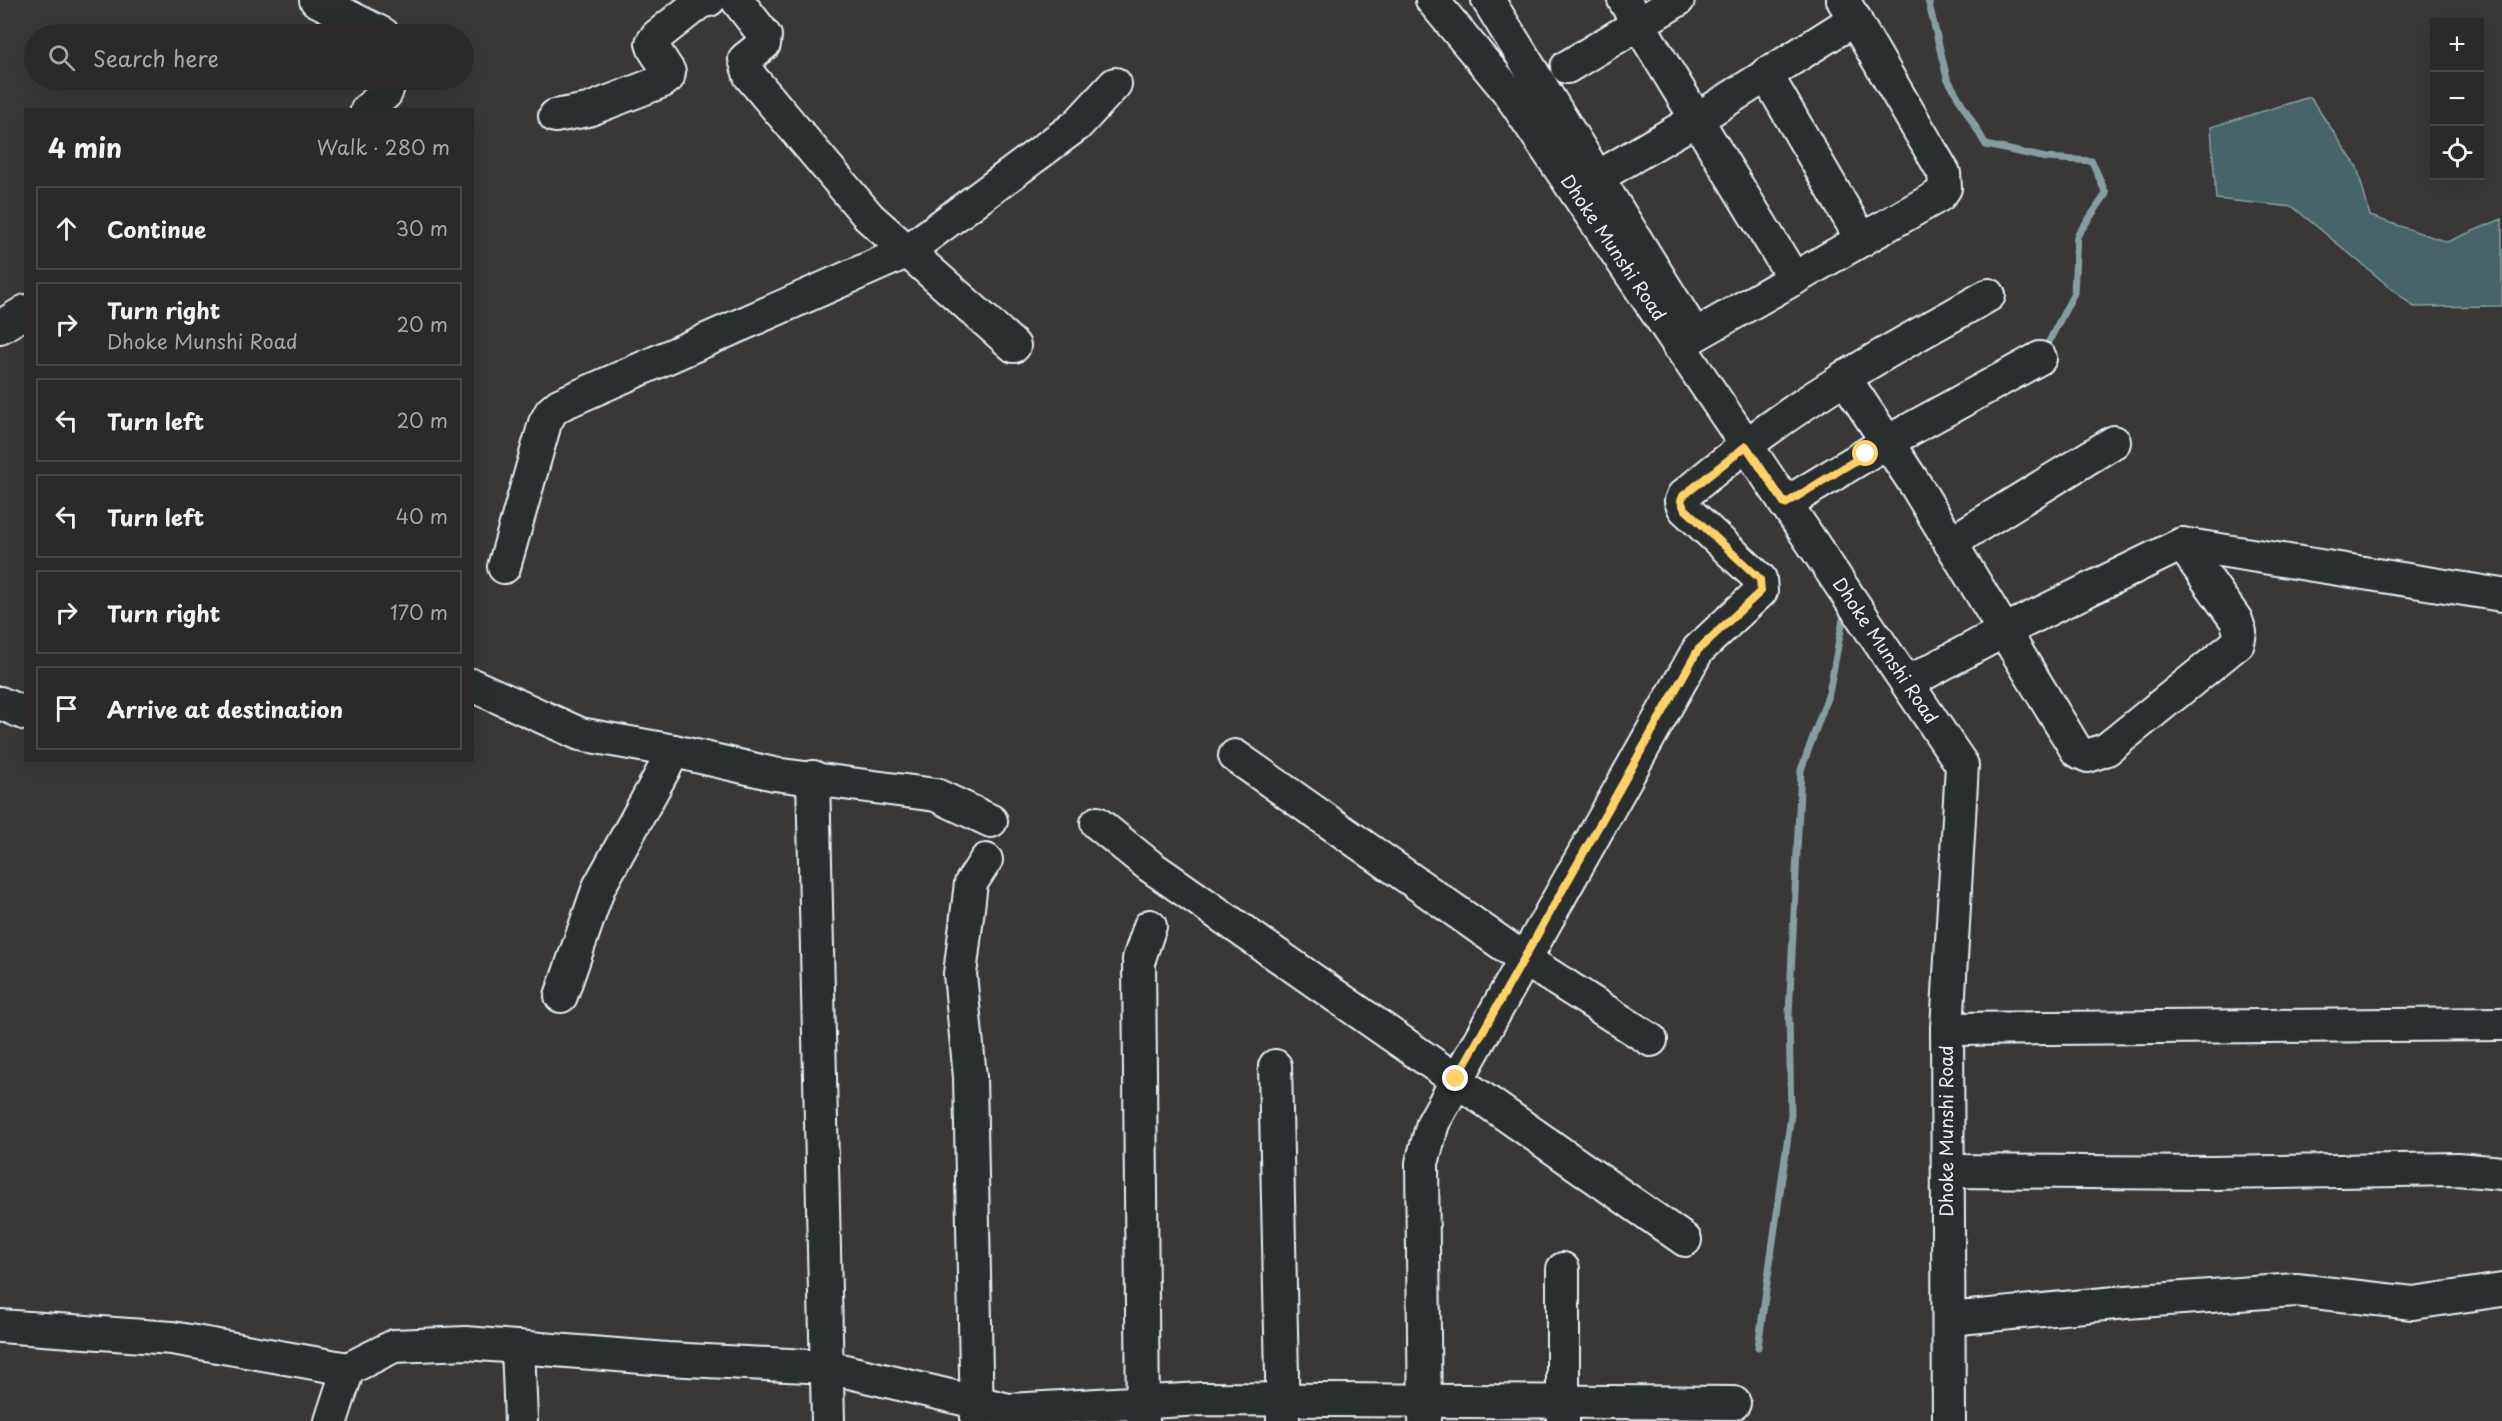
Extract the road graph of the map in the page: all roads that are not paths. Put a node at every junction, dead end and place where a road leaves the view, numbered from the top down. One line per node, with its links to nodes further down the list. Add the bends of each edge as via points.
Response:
1 (316, 0): 9 (street)
2 (709, 0): 15 (street, via 700,2 652,43 669,72 663,81 588,110)
3 (737, 0): 19 (street, via 765,36 764,44 745,59 750,76 870,218)
4 (1432, 0): 24 (street, Dhoke Munshi Road, via 1507,90)
5 (1488, 0): 17 (street)
6 (1678, 0): 8 (street)
7 (1849, 9): 11 (street); 18 (street, via 1944,173 1945,188 1940,195)
8 (1631, 11): 10 (street); 16 (street)
9 (363, 24)
10 (1567, 67)
11 (1766, 75): 16 (street); 18 (street)
12 (1115, 84): 19 (street, via 1077,125)
13 (387, 90): 14 (street)
14 (369, 108)
15 (555, 116)
16 (1697, 118): 17 (street); 20 (street)
17 (1598, 177): 24 (street)
18 (1862, 240): 20 (street)
19 (906, 252): 25 (street); 34 (street, via 551,412)
20 (1794, 279): 24 (street)
21 (1989, 295): 27 (street)
22 (24, 313): 23 (street)
23 (0, 327)
24 (1687, 340): 30 (street, Dhoke Munshi Road)
25 (1014, 346)
26 (2040, 358): 28 (street)
27 (1844, 377): 28 (street); 30 (street)
28 (1887, 442): 31 (street); 32 (street)
29 (2114, 442): 32 (street)
30 (1746, 446): 31 (street, Dhoke Munshi Road); 48 (street, via 1681,501 1760,579 1761,591 1698,650)
31 (1785, 504): 37 (street, Dhoke Munshi Road)
32 (1950, 543): 36 (street)
33 (2182, 544): 35 (street); 36 (street); 36 (street, via 2236,620 2238,643 2107,749 2088,756 2077,752)
34 (504, 567)
35 (2502, 596)
36 (2004, 631): 37 (street)
37 (1907, 683): 51 (street, Dhoke Munshi Road, via 1962,765)
38 (474, 687): 41 (street, via 580,734)
39 (0, 703): 40 (street)
40 (24, 713)
41 (674, 751): 43 (street, via 774,774); 49 (street, via 598,887)
42 (1235, 756): 48 (street)
43 (813, 777): 44 (street, via 936,795); 63 (street)
44 (991, 821)
45 (1097, 823): 54 (street, via 1150,866)
46 (986, 860): 68 (street, via 971,884 960,974 970,1077)
47 (1150, 926): 69 (street, via 1139,959)
48 (1524, 959): 52 (street); 54 (street)
49 (561, 996)
50 (2502, 1024): 51 (street)
51 (1947, 1029): 55 (street, Dhoke Munshi Road)
52 (1651, 1040)
53 (1275, 1066): 66 (street)
54 (1456, 1079): 57 (street); 67 (street, via 1433,1123 1422,1163)
55 (1948, 1172): 56 (street, via 2457,1169); 60 (street, Dhoke Munshi Road)
56 (2502, 1173)
57 (1685, 1240)
58 (1563, 1269): 70 (street)
59 (2502, 1290): 60 (street, via 2413,1303 2296,1290)
60 (1948, 1319): 75 (street, Dhoke Munshi Road)
61 (0, 1326): 64 (street, via 172,1338)
62 (518, 1347): 63 (street); 64 (street, via 466,1343 394,1346); 73 (street)
63 (828, 1367): 68 (street); 74 (street)
64 (348, 1370): 72 (street)
65 (1734, 1404): 71 (street)
66 (1283, 1410): 67 (street); 69 (street, via 1202,1399)
67 (1425, 1411): 70 (street)
68 (977, 1412): 69 (street)
69 (1142, 1412)
70 (1563, 1412): 71 (street)
71 (1672, 1412)
72 (332, 1421)
73 (521, 1421)
74 (828, 1421)
75 (1949, 1421)

